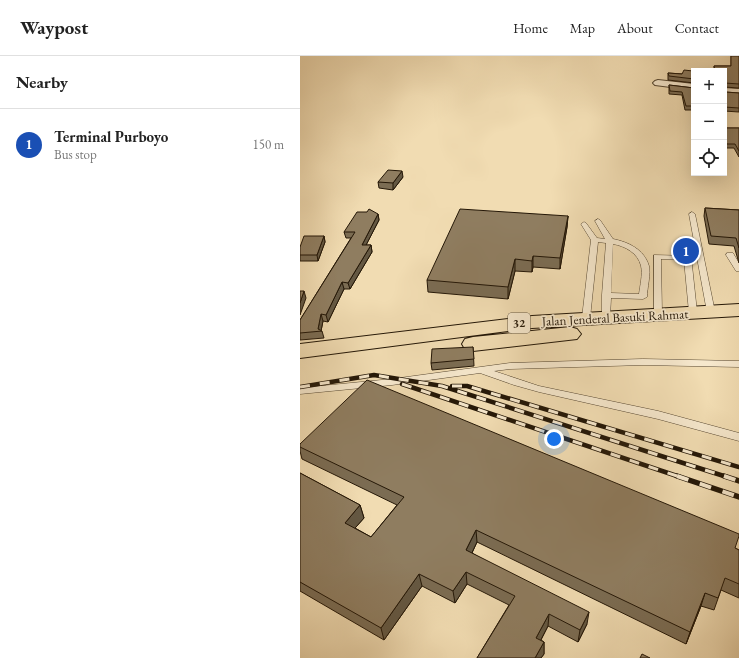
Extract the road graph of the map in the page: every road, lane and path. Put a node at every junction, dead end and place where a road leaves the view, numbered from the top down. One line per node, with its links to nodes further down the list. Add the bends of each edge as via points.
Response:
1 (658, 83): 2 (street)
2 (691, 87)
3 (727, 90): 4 (street)
4 (739, 92)
5 (692, 214): 14 (lane)
6 (598, 221): 9 (lane)
7 (584, 224): 8 (lane)
8 (595, 240): 9 (lane); 15 (lane)
9 (610, 241): 12 (lane); 12 (lane, via 625,244 637,252 645,266 643,297)
10 (730, 255): 11 (lane)
11 (738, 266)
12 (606, 295): 15 (lane)
13 (658, 314): 14 (highway, Jalan Jenderal Basuki Rahmat / 32); 14 (lane, via 656,257 688,258); 15 (highway, Jalan Jenderal Basuki Rahmat / 32)
14 (725, 316): 18 (highway, Jalan Jenderal Basuki Rahmat / 32)
15 (596, 318): 16 (highway, Jalan Jenderal Basuki Rahmat / 32, via 532,322)
16 (300, 351)
17 (739, 364): 19 (lane, via 643,362 510,366)
18 (300, 365)
19 (480, 370): 20 (lane); 23 (lane, via 517,383 658,415)
20 (370, 384): 21 (lane); 22 (lane)
21 (300, 391)
22 (391, 394)
23 (739, 437)

